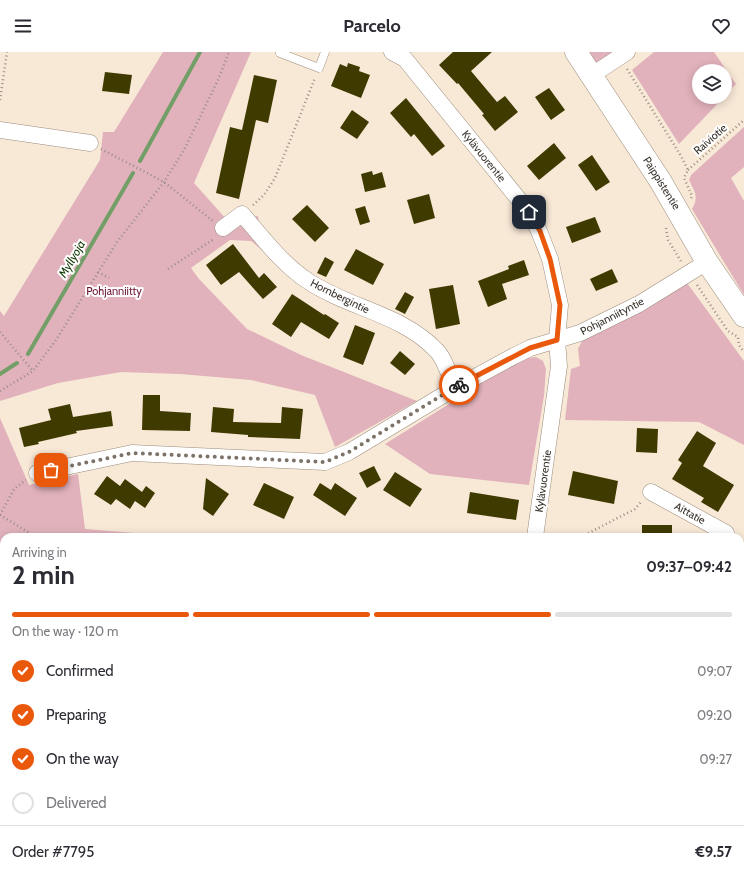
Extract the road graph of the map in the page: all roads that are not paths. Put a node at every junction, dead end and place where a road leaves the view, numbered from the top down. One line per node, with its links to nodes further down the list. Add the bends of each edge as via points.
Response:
1 (325, 52): 5 (lane, via 319,68)
2 (392, 52): 12 (street, Kylävuorentie, via 405,59 529,212 540,231 550,259 560,305)
3 (576, 52): 6 (street, Paippistentie)
4 (627, 52): 6 (street)
5 (280, 53)
6 (592, 75): 10 (street, Paippistentie, via 668,193)
7 (0, 130): 8 (street)
8 (90, 143)
9 (223, 228): 13 (street, Hornbergintie, via 242,214 278,255 307,281 336,297 415,332 437,350)
10 (708, 262): 11 (street, Paippistentie); 12 (street, Pohjanniityntie, via 639,304 580,333)
11 (744, 316)
12 (557, 340): 13 (street, Pohjanniityntie, via 530,348); 16 (street, Kylävuorentie, via 559,366)
13 (455, 388): 14 (street, Pohjanniityntie, via 349,452 325,462 132,453)
14 (37, 473)
15 (651, 492): 17 (street, Aittatie)
16 (536, 533)
17 (726, 533)

